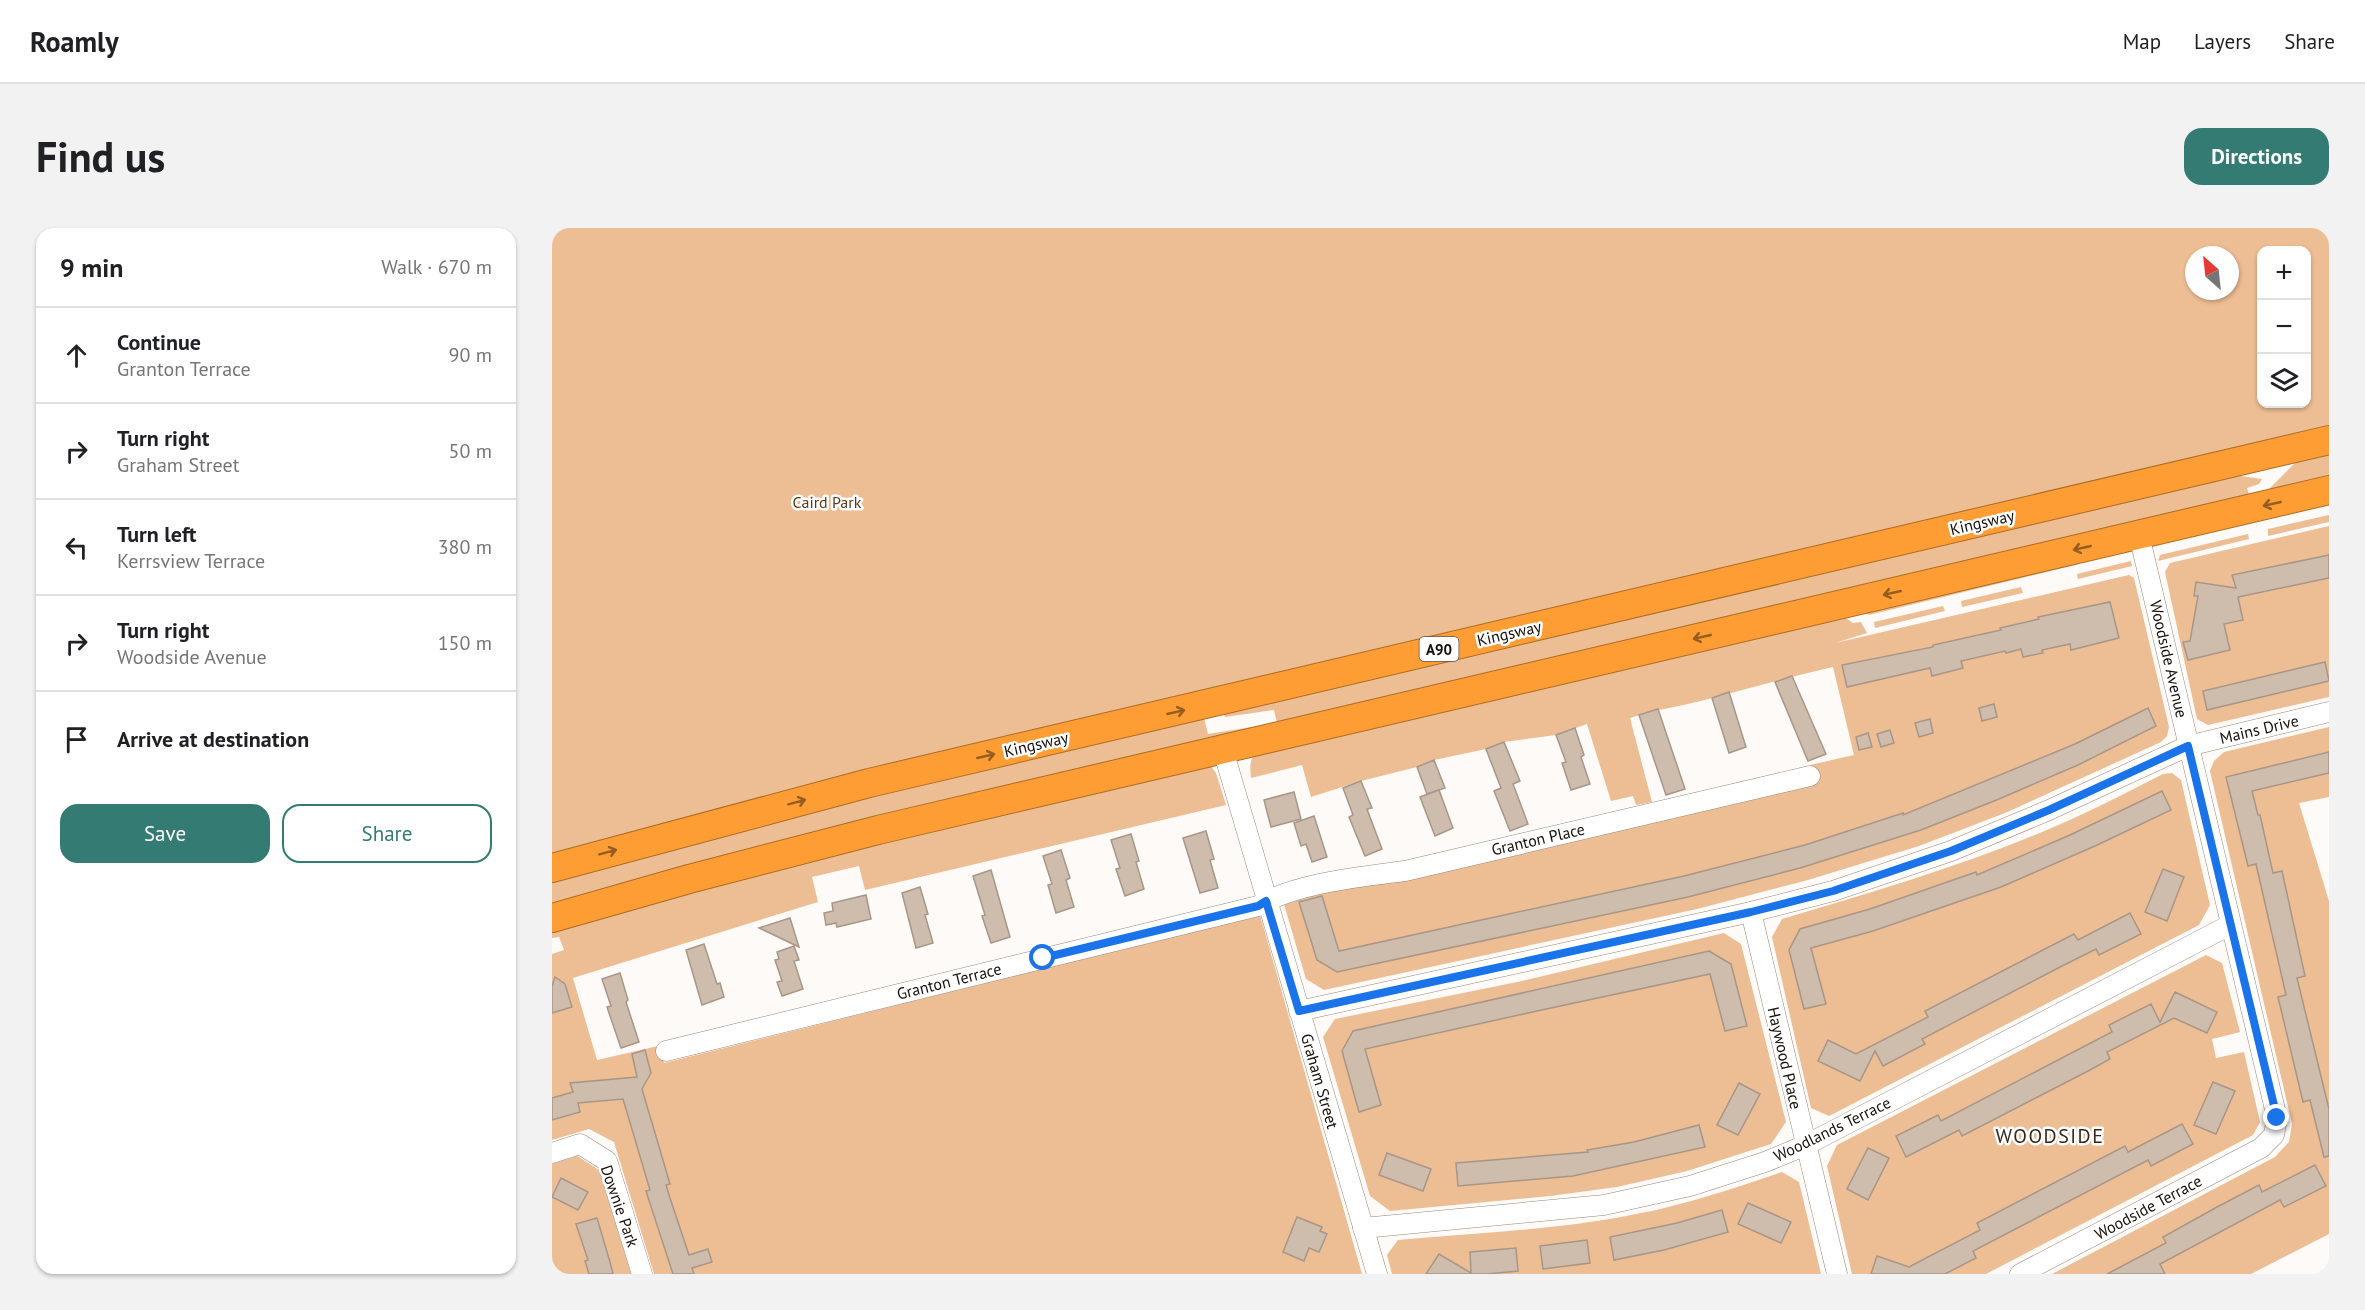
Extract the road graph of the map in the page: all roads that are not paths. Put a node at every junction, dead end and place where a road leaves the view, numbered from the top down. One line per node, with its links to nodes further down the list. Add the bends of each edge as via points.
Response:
1 (2329, 440): 8 (highway, Kingsway / A90, one-way to 1, via 869,783)
2 (2329, 490): 3 (highway, one-way to 3)
3 (2139, 535): 5 (street, Woodside Avenue); 6 (highway, one-way to 6)
4 (2329, 712): 5 (street, Mains Drive)
5 (2188, 746): 10 (street, Mains Drive, via 1951,851 1833,891); 12 (street, Woodside Avenue)
6 (1223, 750): 9 (street, Graham Street); 11 (highway, via 878,830)
7 (1810, 776): 9 (street, Granton Place)
8 (552, 868)
9 (1266, 901): 13 (street, Graham Street); 14 (street, Granton Terrace)
10 (1751, 912): 13 (street, Mains Drive); 16 (street, Haywood Place)
11 (552, 918)
12 (2230, 925): 15 (street, Woodside Avenue, via 2277,1118); 16 (street, Woodlands Terrace)
13 (1299, 1011): 18 (street, Graham Street)
14 (666, 1051)
15 (2274, 1135): 22 (street, Woodside Terrace, via 2261,1148)
16 (1806, 1145): 18 (street, Woodlands Terrace, via 1690,1186 1605,1205); 21 (street, Haywood Place)
17 (552, 1153): 19 (street, Downie Park, via 580,1144 607,1161)
18 (1363, 1228): 20 (street, Graham Street)
19 (642, 1274)
20 (1377, 1274)
21 (1837, 1274)
22 (2020, 1274)

